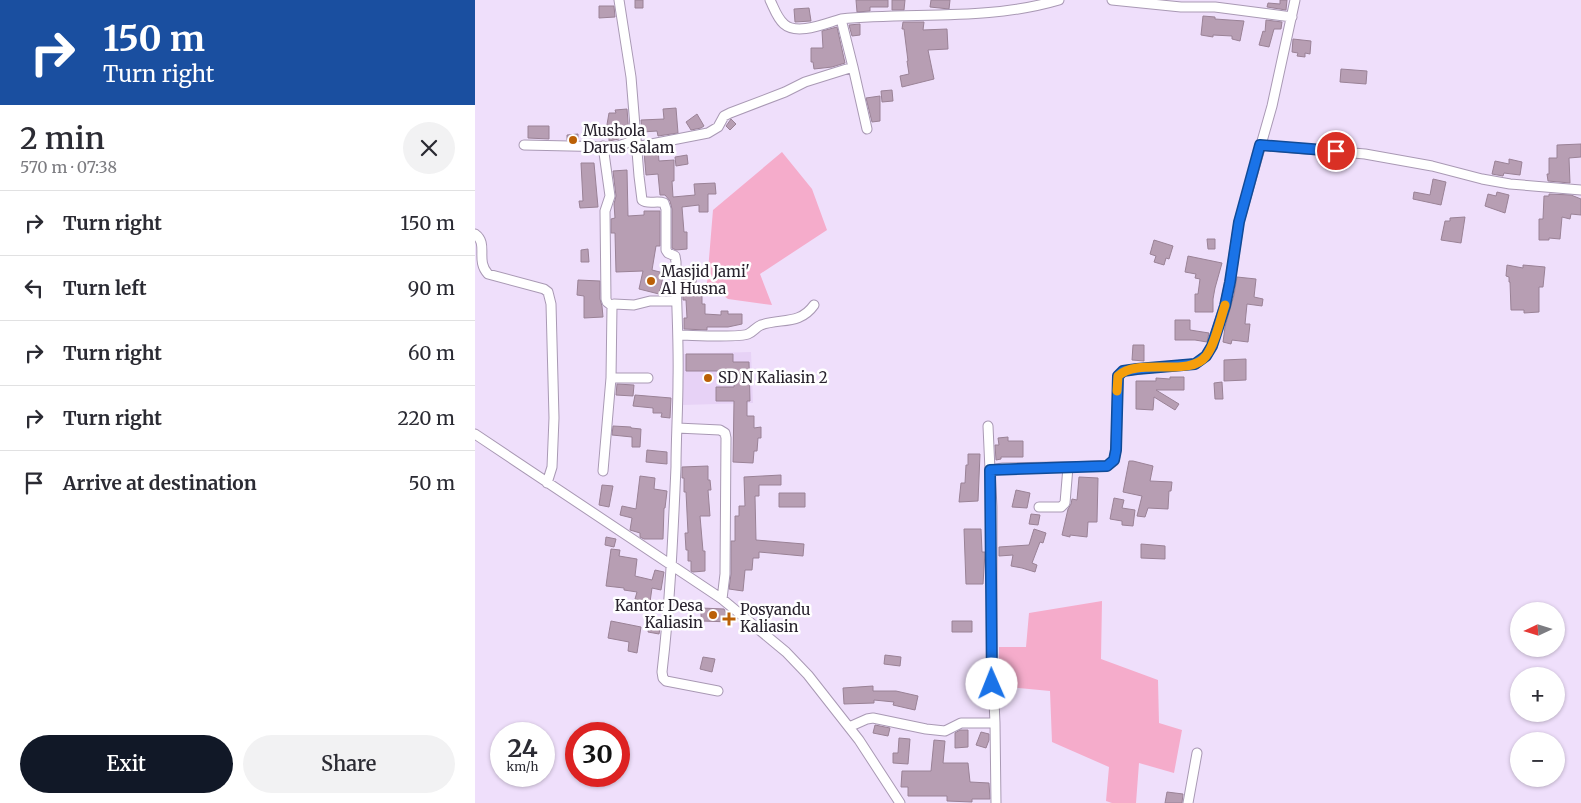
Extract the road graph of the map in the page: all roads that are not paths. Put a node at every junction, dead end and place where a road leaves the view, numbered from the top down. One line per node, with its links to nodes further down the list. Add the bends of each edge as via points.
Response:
1 (619, 0): 10 (street, via 631,77)
2 (770, 0): 7 (street, via 782,23 793,29)
3 (1059, 0): 7 (street, via 1036,7 971,14)
4 (1112, 0): 6 (street, via 1215,7)
5 (1295, 0): 6 (street)
6 (1292, 17): 12 (street)
7 (841, 19): 8 (street)
8 (853, 67): 9 (street); 10 (street, via 805,82 730,113 708,133)
9 (867, 129)
10 (636, 143): 13 (street); 16 (street, via 642,200 662,202 666,209 666,250 675,256)
11 (524, 145): 13 (street)
12 (1260, 145): 14 (street, via 1365,154 1482,179); 25 (street, via 1239,222 1225,306 1212,346 1206,356 1195,364 1123,371 1118,376 1114,460 1107,466)
13 (603, 146): 18 (street, via 610,196 605,211 607,302)
14 (1581, 190)
15 (475, 234): 28 (street, via 481,239 481,263 488,274 544,288 548,292 554,418 552,467)
16 (676, 302): 18 (street, via 650,301); 19 (street)
17 (814, 305): 19 (street, via 801,317 761,325 747,334)
18 (612, 306): 20 (street)
19 (678, 335): 23 (street)
20 (611, 378): 21 (street); 27 (street)
21 (648, 378)
22 (988, 426): 26 (street)
23 (677, 428): 30 (street); 31 (street, via 725,433 725,574)
24 (475, 434): 28 (street)
25 (1068, 468): 26 (street); 29 (street, via 1065,502 1061,507)
26 (990, 470): 33 (street)
27 (603, 471)
28 (547, 483): 30 (street)
29 (1039, 507)
30 (672, 565): 31 (street); 32 (street, via 663,678)
31 (722, 599): 34 (street, via 793,658)
32 (719, 691)
33 (995, 723): 34 (street, via 961,723 945,731 873,718); 37 (street)
34 (849, 727): 36 (street)
35 (1197, 753): 38 (street)
36 (897, 803)
37 (996, 803)
38 (1188, 803)

